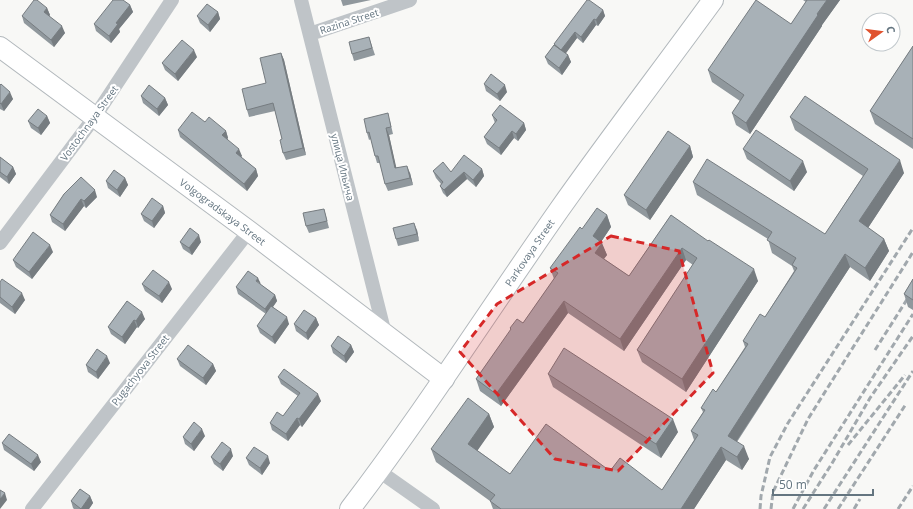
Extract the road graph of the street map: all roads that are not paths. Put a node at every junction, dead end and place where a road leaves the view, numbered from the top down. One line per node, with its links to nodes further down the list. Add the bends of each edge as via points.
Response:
1 (172, 0): 7 (street, Vostochnaya Street)
2 (302, 0): 5 (street, улица Ильича)
3 (410, 0): 5 (street, Razina Street)
4 (713, 0): 11 (main road, Parkovaya Street, via 560,210)
5 (310, 34): 10 (street, улица Ильича)
6 (0, 47): 7 (main road, Volgogradskaya Street)
7 (94, 118): 8 (main road, Volgogradskaya Street); 9 (street, Vostochnaya Street)
8 (249, 231): 10 (main road, Volgogradskaya Street); 13 (street, Pugachyova Street)
9 (0, 243)
10 (385, 334): 11 (main road, Volgogradskaya Street)
11 (444, 379): 12 (main road, Parkovaya Street)
12 (379, 472): 14 (main road, Parkovaya Street); 15 (street)
13 (32, 509)
14 (350, 509)
15 (433, 509)

